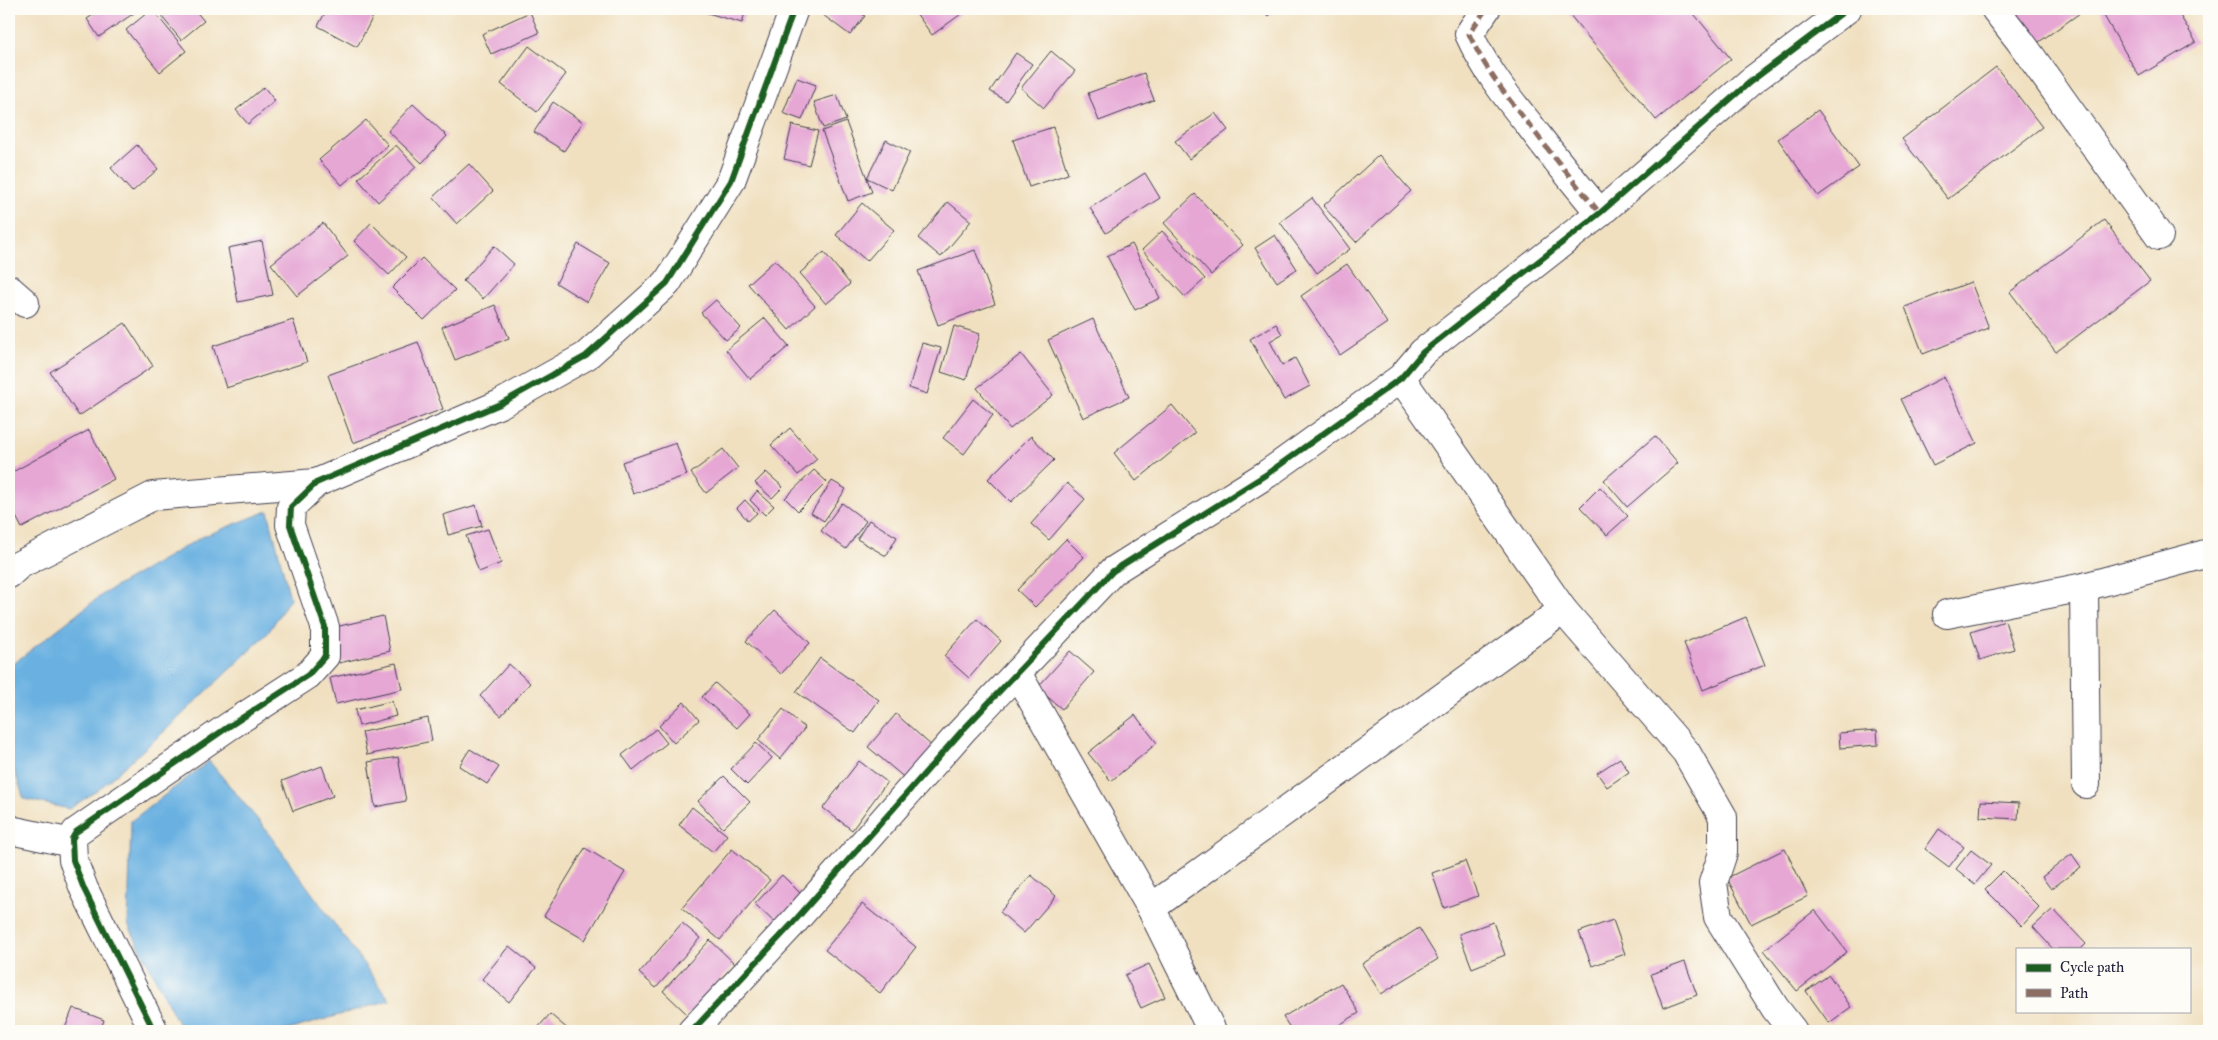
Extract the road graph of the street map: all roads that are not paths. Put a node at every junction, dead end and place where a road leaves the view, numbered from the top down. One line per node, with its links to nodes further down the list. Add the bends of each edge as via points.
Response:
1 (794, 9): 8 (street, via 731,181 667,283 586,356 500,404)
2 (1486, 9): 5 (street, via 1468,34 1479,57 1564,171)
3 (1847, 9): 5 (street, via 1750,82)
4 (1995, 9): 6 (street)
5 (1600, 212): 7 (street, via 1423,352)
6 (2159, 236)
7 (1401, 378): 12 (street); 14 (street, via 1266,474 1113,571)
8 (316, 483): 10 (street, via 153,496 19,565); 17 (street, via 292,507 290,525 325,627 325,656 308,675 76,832)
9 (2209, 553): 11 (street)
10 (9, 574)
11 (2084, 587): 13 (street); 15 (street)
12 (1564, 610): 18 (street); 22 (street, via 1686,752 1723,817 1723,853 1713,883 1718,917)
13 (1947, 614)
14 (1016, 673): 18 (street); 19 (street)
15 (2086, 784)
16 (9, 828): 17 (street)
17 (72, 843): 20 (street, via 73,860 84,889)
18 (1151, 908): 21 (street)
19 (702, 1029)
20 (154, 1031)
21 (1212, 1031)
22 (1793, 1031)

